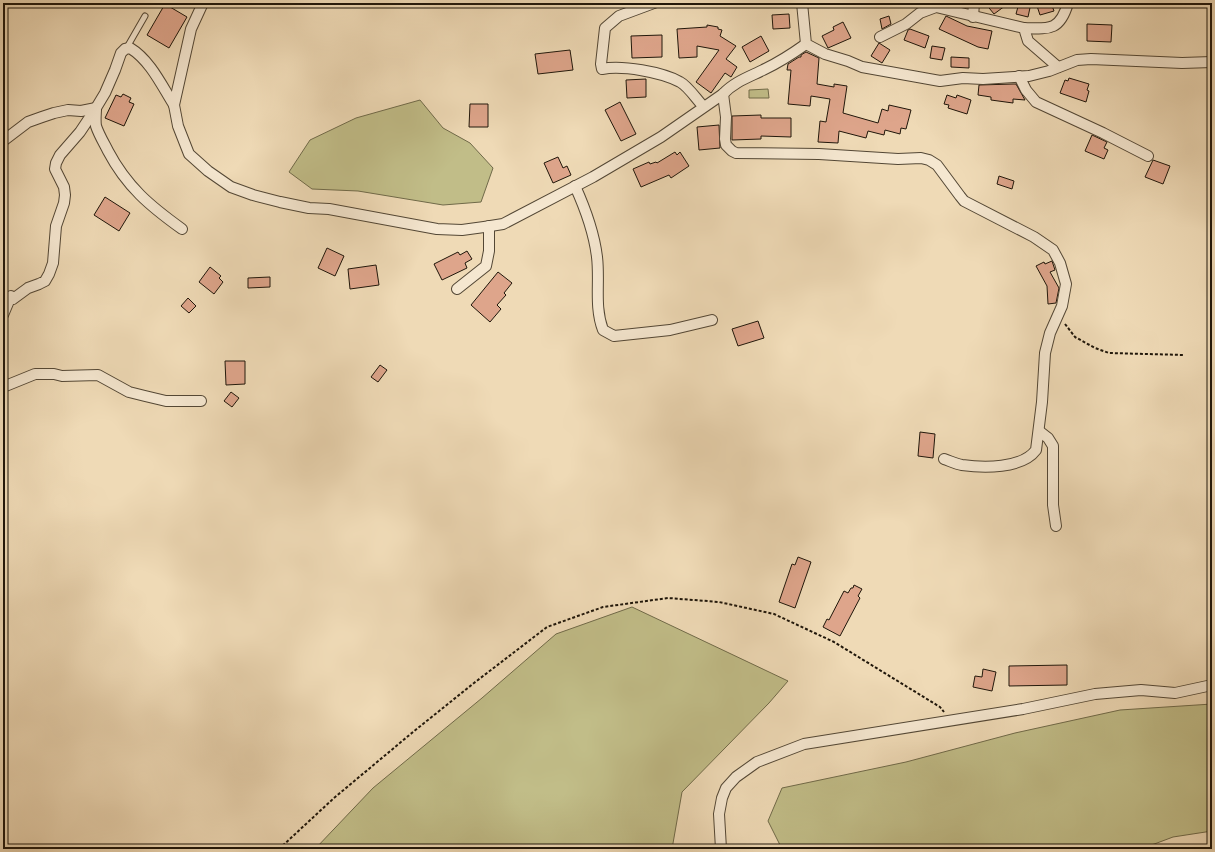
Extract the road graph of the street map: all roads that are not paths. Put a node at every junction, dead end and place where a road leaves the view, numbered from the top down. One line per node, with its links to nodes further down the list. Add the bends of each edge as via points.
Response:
1 (203, 3): 16 (street, via 191,29)
2 (654, 3): 17 (street, via 619,16 605,28 602,69 634,68 682,82)
3 (802, 3): 10 (street)
4 (974, 3): 7 (street)
5 (1068, 3): 8 (street, via 1058,24 1046,29)
6 (146, 16): 11 (lane)
7 (973, 17): 8 (street); 9 (street, via 936,7 927,9 906,24)
8 (1024, 28): 13 (street, via 1028,41)
9 (880, 37)
10 (806, 44): 14 (street, via 825,54 862,67 919,78 940,81); 15 (street, via 781,60 736,82)
11 (125, 49): 16 (street, via 130,48 137,52); 18 (street)
12 (1212, 62): 13 (street, via 1097,58 1077,60)
13 (1058, 67): 14 (street, via 1040,74)
14 (1019, 76): 20 (street, via 1036,102 1103,132)
15 (723, 94): 17 (street); 29 (street, via 726,145 732,152 921,158 933,162 964,200 1034,237 1053,250 1066,284 1065,296 1045,353)
16 (174, 105): 22 (street, via 188,154 231,187 287,204 437,229 462,230)
17 (703, 106): 21 (street, via 661,137)
18 (96, 108): 19 (street, via 68,110 42,117 28,122); 23 (street, via 99,134 121,173 148,204); 25 (street, via 56,163 55,169 65,195 56,226 53,263 49,274 45,281 28,288 13,299 11,296)
19 (3, 141)
20 (1148, 156)
21 (575, 186): 22 (street, via 503,224); 26 (street, via 586,213 597,257 598,318 603,330 614,336 670,330)
22 (489, 226): 24 (street, via 486,266)
23 (182, 229)
24 (457, 289)
25 (3, 315)
26 (712, 320)
27 (3, 387): 28 (street, via 35,374 92,375 102,377 129,392 145,396 166,400)
28 (201, 401)
29 (1039, 432): 30 (street, via 1036,450 1032,455 1017,462 993,466 961,465); 31 (street, via 1048,438 1053,446 1053,505)
30 (944, 459)
31 (1056, 526)
32 (1212, 685): 33 (street, via 1175,693 1142,690 1095,694 1023,709 804,744 757,762 736,777 726,788 718,822)
33 (721, 849)

